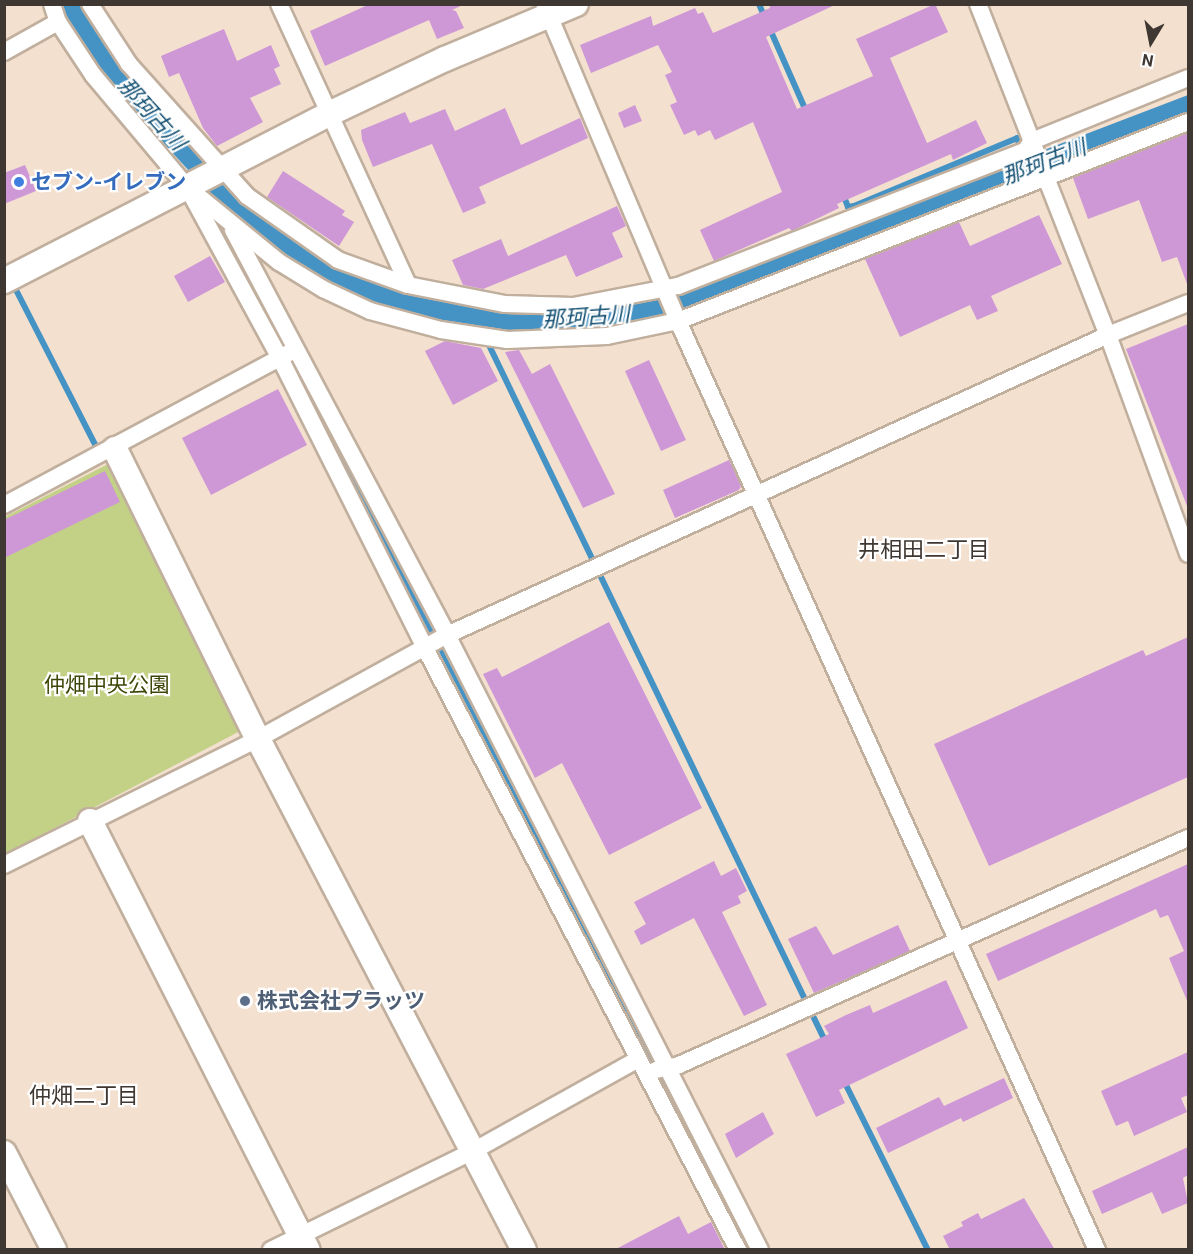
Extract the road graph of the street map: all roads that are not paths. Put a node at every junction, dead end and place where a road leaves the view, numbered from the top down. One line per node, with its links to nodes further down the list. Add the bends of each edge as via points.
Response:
1 (52, 4): 7 (street)
2 (90, 4): 13 (street, via 129,64)
3 (279, 4): 10 (street)
4 (576, 4): 6 (street)
5 (978, 4): 12 (street)
6 (547, 10): 10 (street); 19 (street)
7 (58, 22): 8 (street); 15 (street, via 93,75)
8 (4, 52)
9 (1188, 78): 12 (street)
10 (329, 114): 13 (street); 18 (street)
11 (1188, 122): 14 (street)
12 (1032, 141): 14 (street); 19 (street, via 1025,152)
13 (226, 170): 15 (street); 18 (street, via 242,191 338,260)
14 (1046, 178): 21 (street); 22 (street)
15 (187, 187): 16 (street); 17 (street); 24 (street)
16 (231, 226): 21 (street, via 323,289 370,311 441,330 546,341 607,336); 23 (street)
17 (4, 281)
18 (408, 285): 19 (street, via 476,301 544,307 624,299)
19 (666, 289): 21 (street)
20 (1188, 303): 22 (street)
21 (678, 321): 26 (street)
22 (1108, 335): 26 (street); 28 (street)
23 (295, 349): 24 (street); 29 (street)
24 (281, 360): 25 (street); 30 (street)
25 (115, 449): 27 (street); 31 (street)
26 (758, 493): 29 (street); 35 (street)
27 (4, 505)
28 (1188, 554)
29 (447, 635): 30 (street); 37 (street)
30 (425, 648): 31 (street); 36 (street)
31 (258, 738): 32 (street); 38 (street)
32 (90, 821): 34 (street); 40 (street)
33 (1188, 838): 35 (street)
34 (4, 865)
35 (960, 942): 37 (street); 46 (street)
36 (643, 1066): 37 (street); 38 (street); 44 (street)
37 (667, 1068): 45 (street)
38 (473, 1151): 40 (street); 43 (street)
39 (4, 1153): 41 (street)
40 (304, 1242): 42 (street)
41 (54, 1250)
42 (271, 1250)
43 (525, 1250)
44 (738, 1250)
45 (760, 1250)
46 (1097, 1250)

